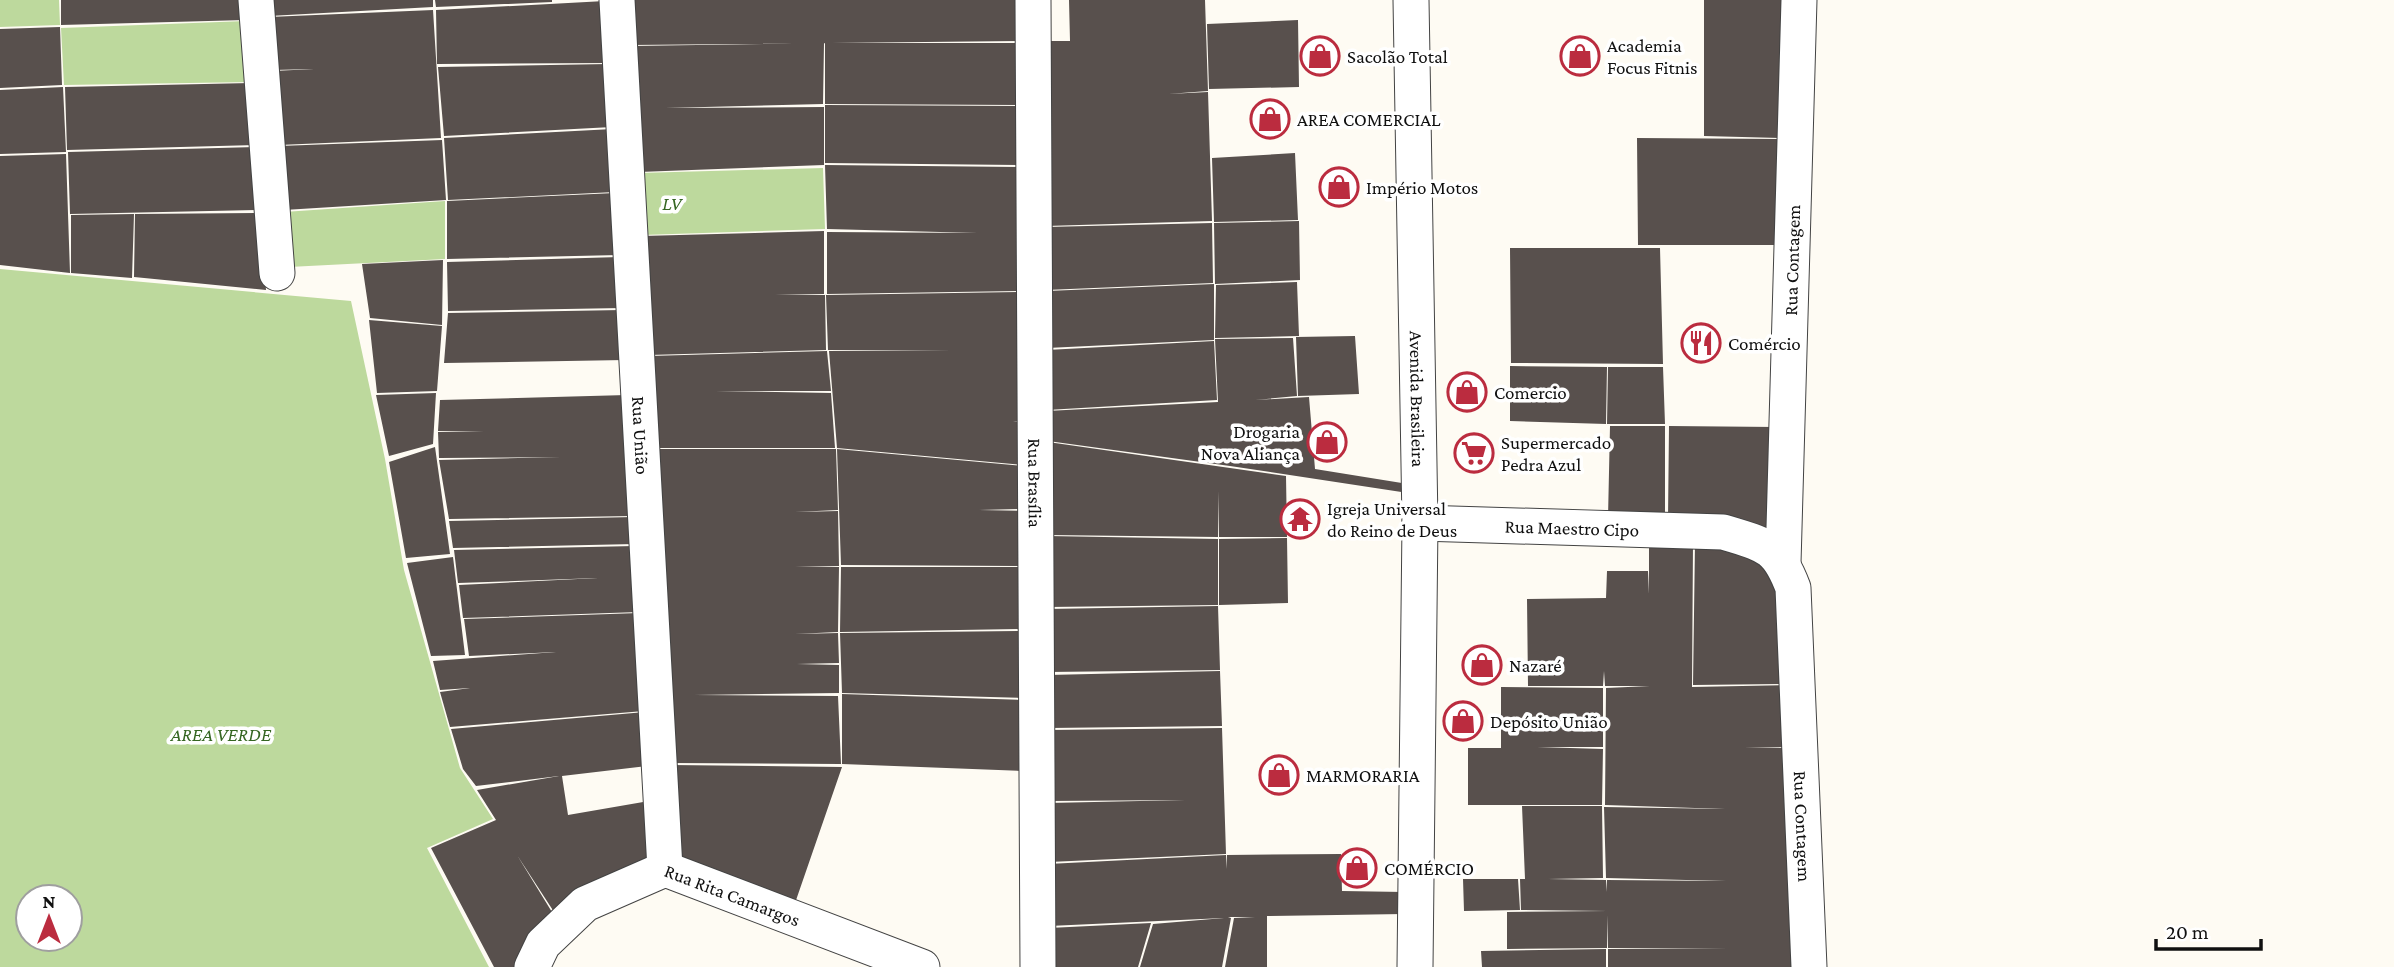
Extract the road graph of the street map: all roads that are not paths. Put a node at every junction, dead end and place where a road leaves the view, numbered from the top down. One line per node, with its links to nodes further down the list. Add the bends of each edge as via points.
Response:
1 (256, 0): 6 (street)
2 (617, 0): 9 (street, Rua União)
3 (1033, 0): 12 (street, Rua Brasília)
4 (1411, 0): 7 (street, Avenida Brasileira)
5 (1799, 0): 8 (street, Rua Contagem)
6 (277, 273)
7 (1420, 523): 8 (street, Rua Maestro Cipo, via 1723,532 1762,544); 13 (street, Avenida Brasileira)
8 (1783, 563): 14 (street, Rua Contagem, via 1793,588)
9 (665, 869): 10 (street, Rua Rita Camargos, via 585,904 543,944); 11 (street, Rua Rita Camargos)
10 (532, 967)
11 (922, 967)
12 (1038, 967)
13 (1415, 967)
14 (1810, 967)

